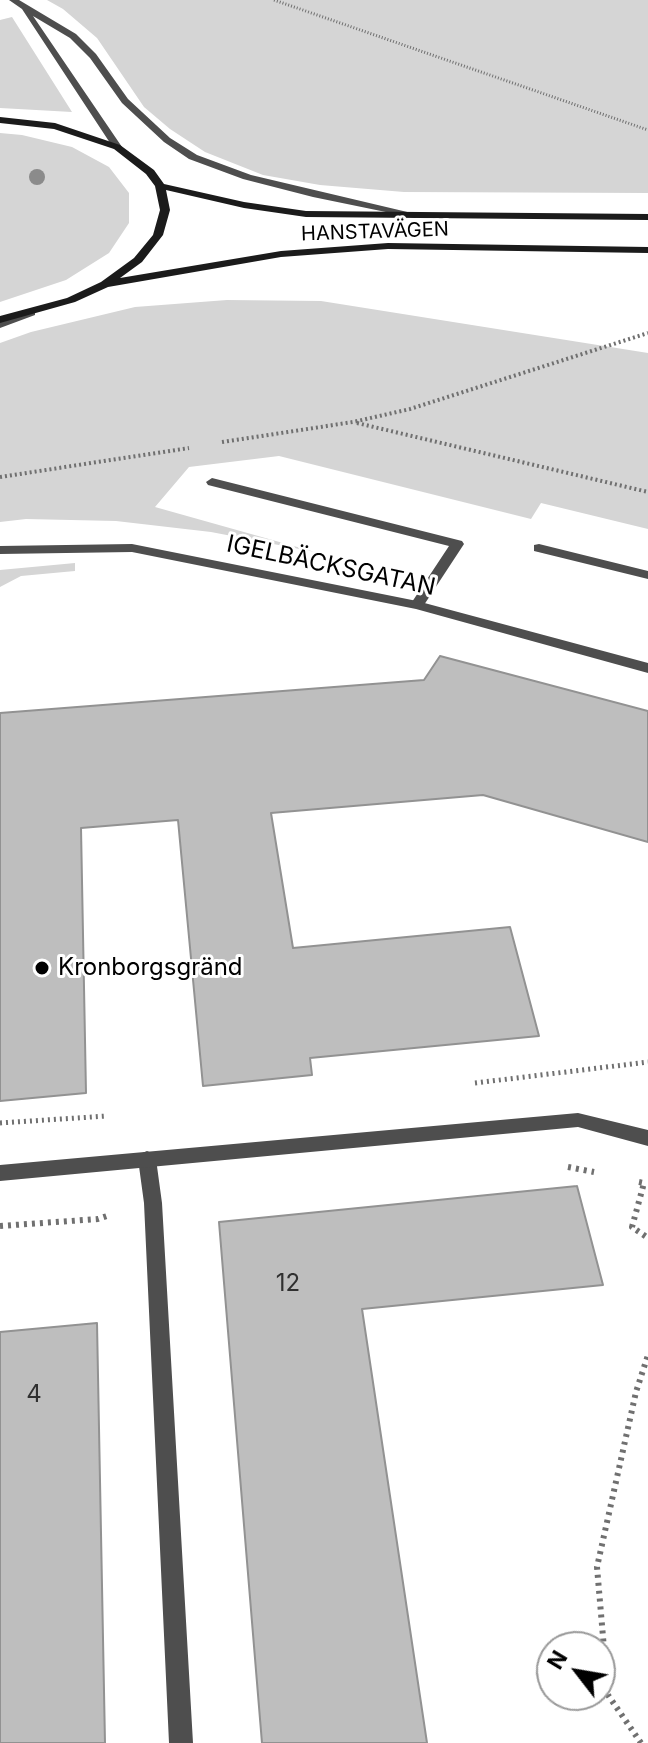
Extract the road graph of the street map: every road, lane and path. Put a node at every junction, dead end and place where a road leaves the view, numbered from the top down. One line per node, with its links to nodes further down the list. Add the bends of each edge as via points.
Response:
1 (274, 0): 4 (path)
2 (18, 3): 5 (street); 7 (street, via 73,36 125,101 193,157 247,177)
3 (0, 120): 5 (main road, via 55,126)
4 (648, 130)
5 (117, 147): 6 (main road, via 143,165)
6 (160, 186): 7 (main road, HANSTAVÄGEN, via 306,214); 10 (main road, HANSTAVÄGEN, via 165,210 158,235 138,260)
7 (415, 215): 8 (main road, HANSTAVÄGEN)
8 (648, 217)
9 (648, 250): 10 (main road, HANSTAVÄGEN, via 388,246 281,254)
10 (105, 284): 11 (main road, HANSTAVÄGEN)
11 (31, 313): 12 (street)
12 (0, 323)
13 (648, 333): 14 (path, via 410,409)
14 (353, 422): 15 (path); 19 (path)
15 (215, 444)
16 (199, 446): 17 (path)
17 (0, 477)
18 (212, 482): 23 (street, via 457,544)
19 (648, 492)
20 (539, 548): 22 (street)
21 (0, 550): 23 (street, IGELBÄCKSGATAN, via 132,548)
22 (648, 575)
23 (417, 605): 24 (street, IGELBÄCKSGATAN)
24 (648, 668)
25 (648, 1138): 26 (street, via 578,1120)
26 (147, 1159): 28 (street); 31 (street)
27 (555, 1164): 29 (path)
28 (0, 1173)
29 (599, 1173)
30 (629, 1180): 33 (path, via 644,1183 632,1227)
31 (153, 1203): 32 (path, via 98,1219); 35 (street)
32 (0, 1226)
33 (648, 1238)
34 (648, 1355): 36 (path, via 597,1567 608,1695)
35 (181, 1743)
36 (641, 1743)

